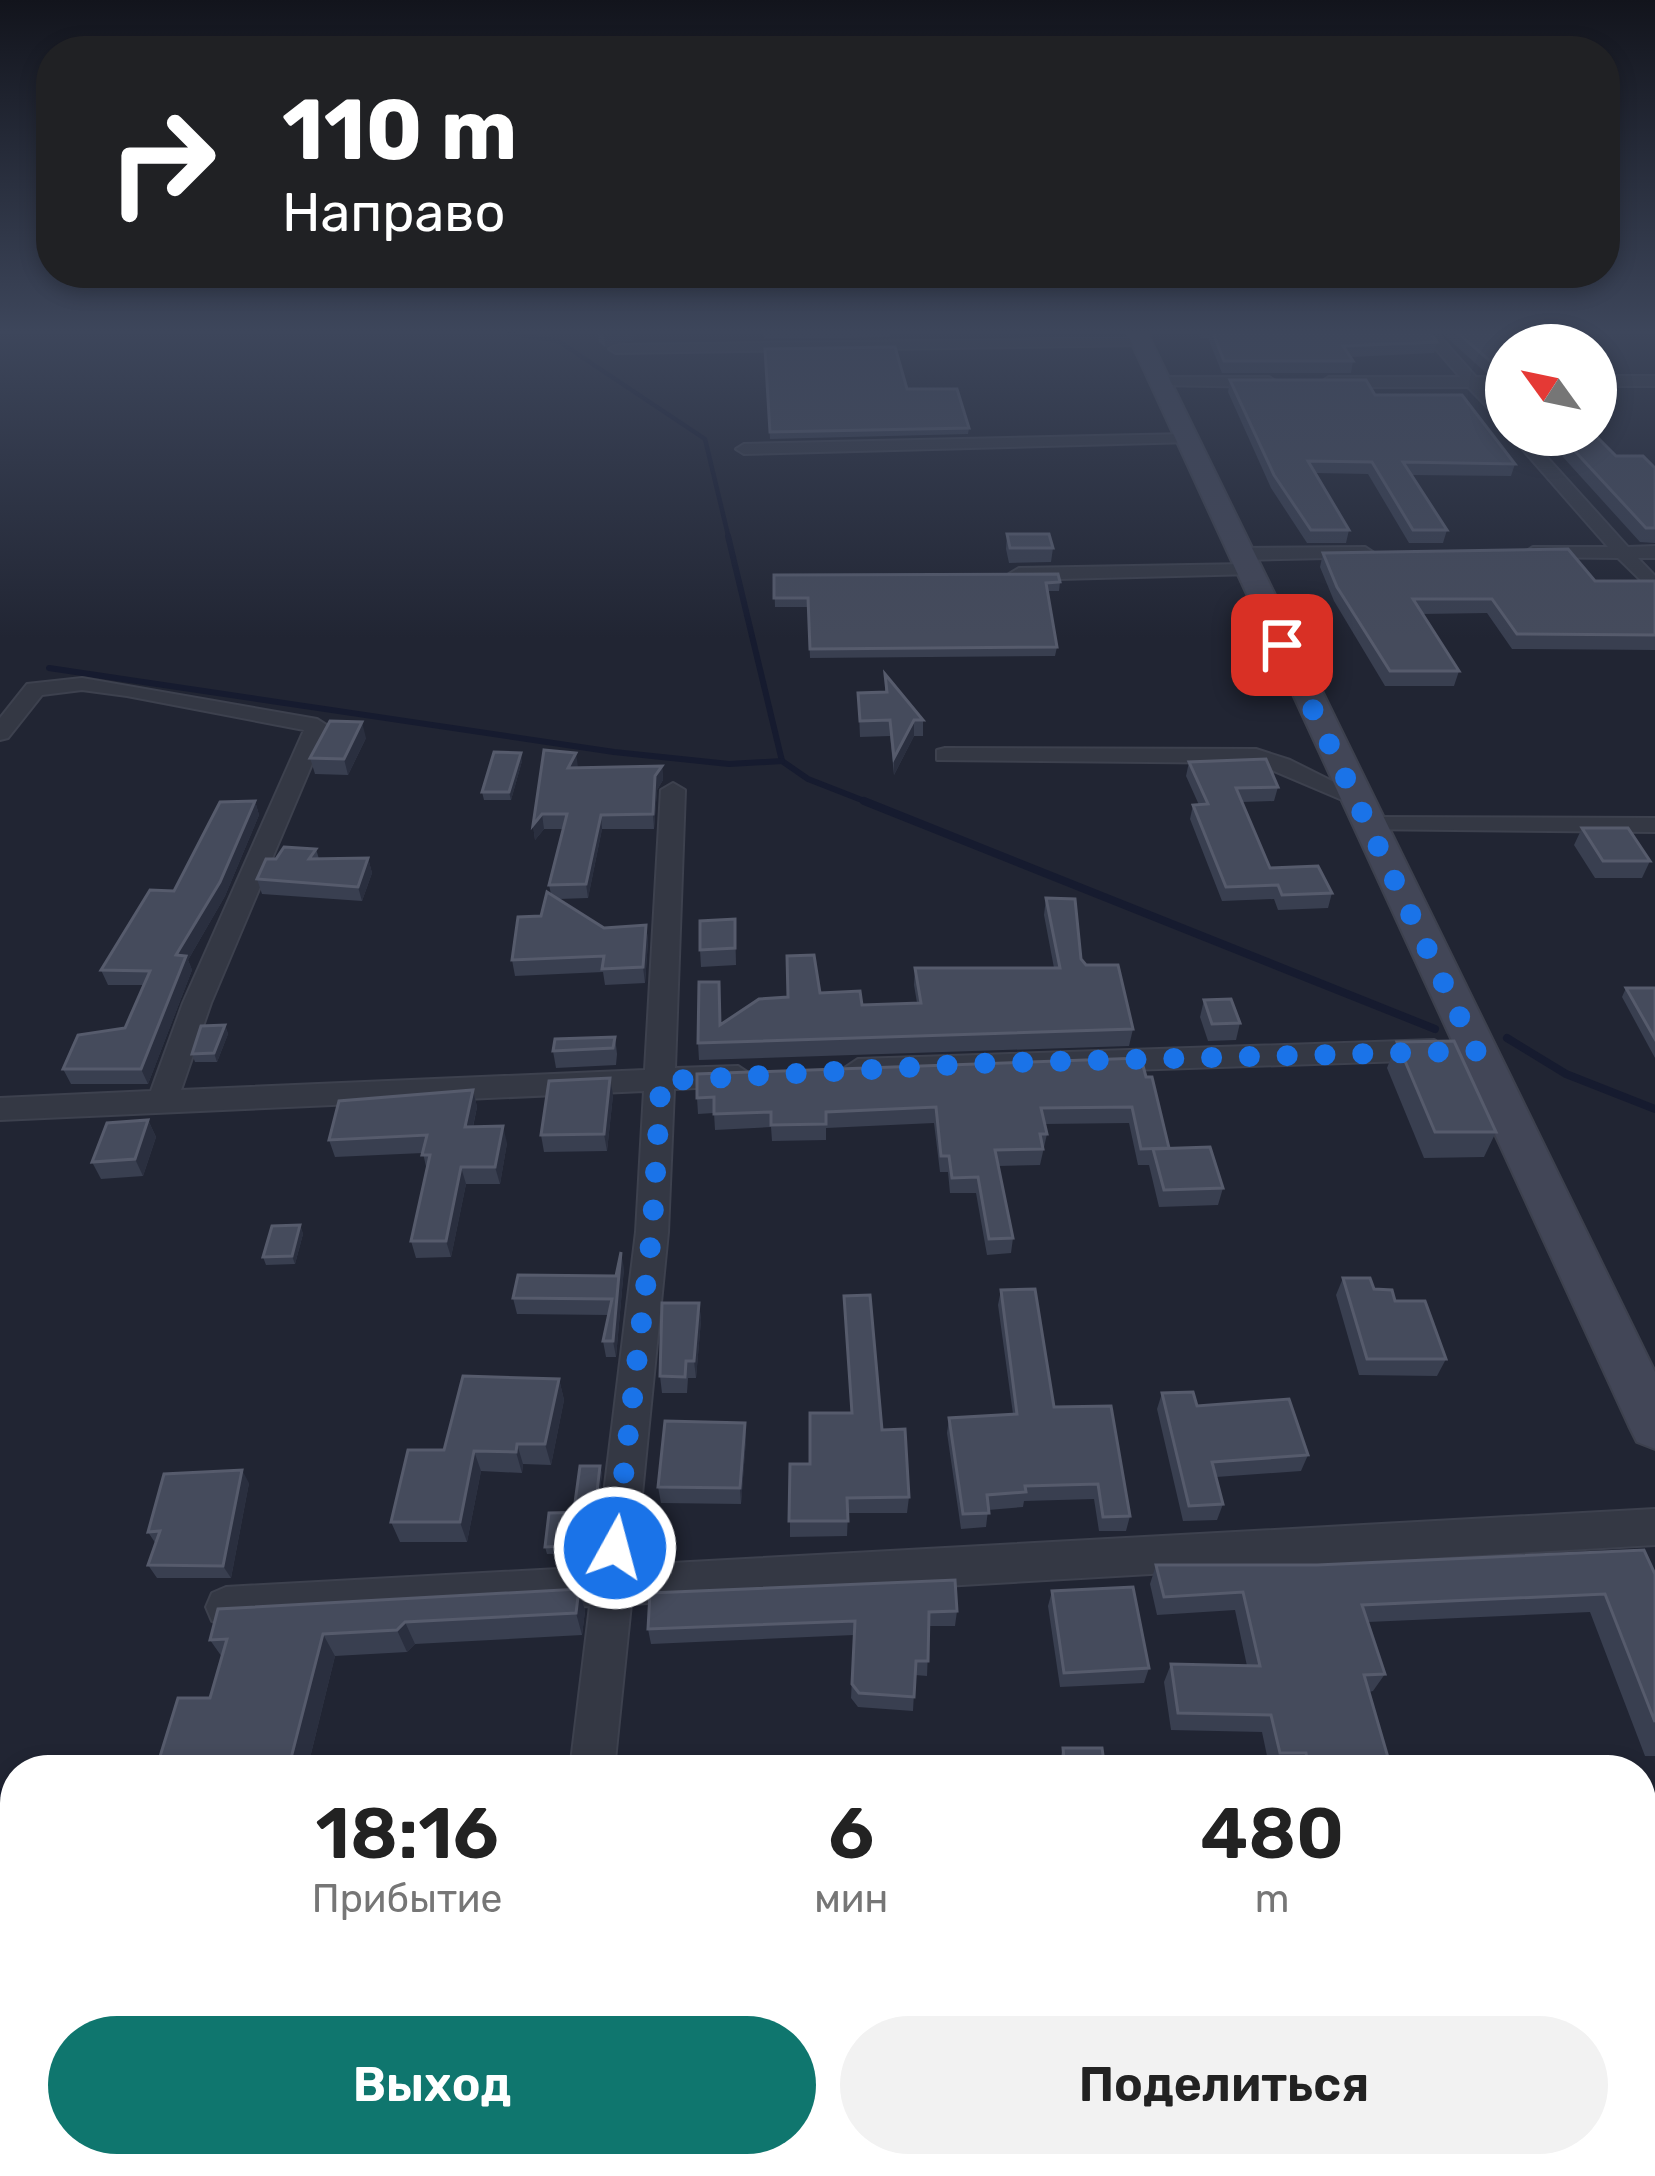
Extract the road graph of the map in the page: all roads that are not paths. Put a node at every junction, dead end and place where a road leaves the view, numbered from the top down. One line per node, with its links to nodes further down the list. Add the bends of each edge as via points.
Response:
1 (1184, 435): 2 (main road)
2 (1186, 439): 3 (street); 9 (main road)
3 (744, 449)
4 (1537, 456): 5 (street)
5 (1622, 552): 6 (street); 8 (street); 11 (street)
6 (1655, 552)
7 (1382, 553): 9 (street)
8 (1515, 553)
9 (1243, 562): 10 (street); 15 (main road)
10 (1003, 574)
11 (1655, 588)
12 (0, 733): 21 (street, via 30,692 67,684 317,726)
13 (945, 755): 15 (street, via 1256,756)
14 (673, 790): 20 (street)
15 (1361, 811): 16 (street); 17 (main road)
16 (1655, 825)
17 (1476, 1051): 18 (street); 23 (main road)
18 (824, 1071)
19 (778, 1074): 20 (street)
20 (661, 1081): 21 (street); 25 (street)
21 (163, 1099): 22 (street)
22 (0, 1109)
23 (1655, 1426)
24 (1655, 1527): 25 (street)
25 (611, 1585): 26 (street); 27 (street)
26 (226, 1607)
27 (594, 1755)

